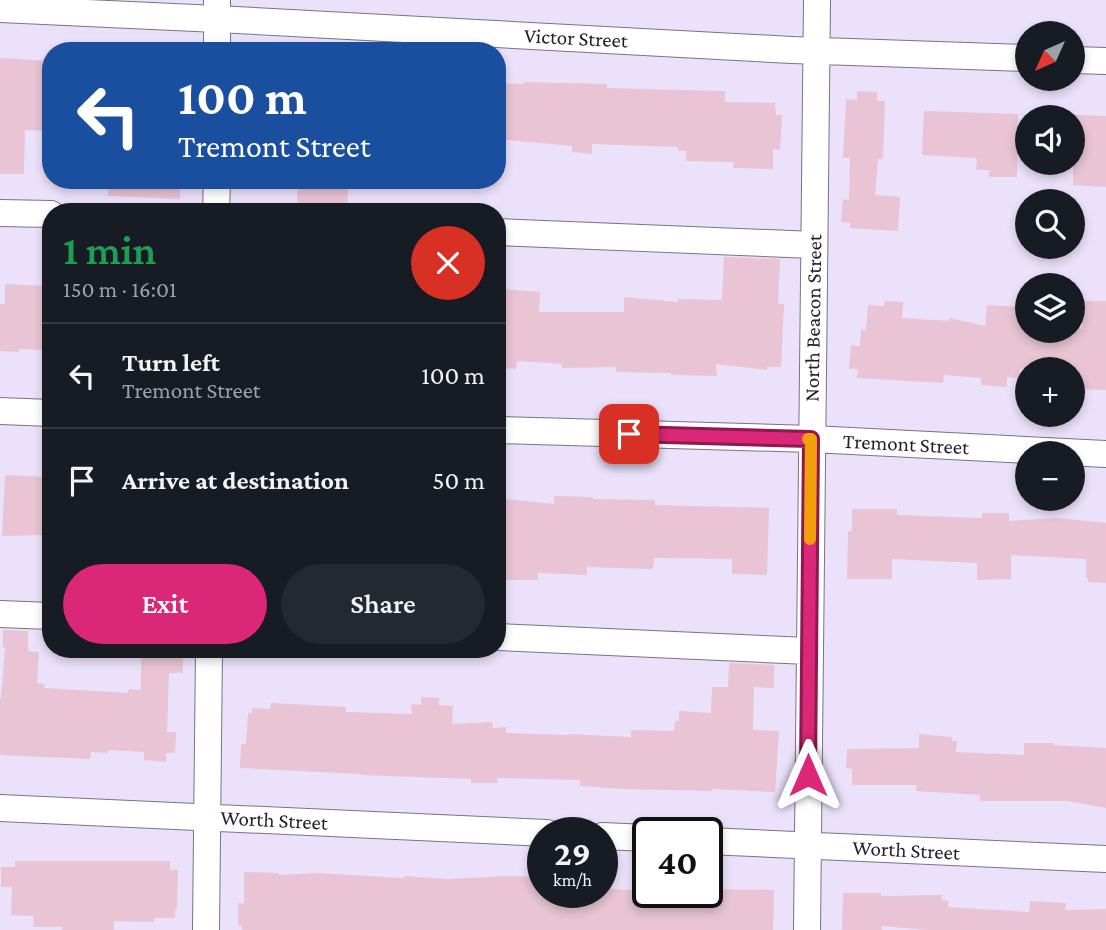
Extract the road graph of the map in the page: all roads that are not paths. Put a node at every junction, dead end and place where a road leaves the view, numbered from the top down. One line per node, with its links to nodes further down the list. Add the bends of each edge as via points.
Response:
1 (817, 0): 5 (street, North Beacon Street)
2 (0, 9): 3 (street, Victor Street)
3 (217, 9): 4 (street); 5 (street, Victor Street)
4 (217, 42)
5 (817, 51): 6 (street, Victor Street); 12 (street, North Beacon Street)
6 (1015, 58)
7 (1085, 60): 8 (street)
8 (1106, 61)
9 (0, 213): 10 (street)
10 (42, 214)
11 (506, 232): 12 (street)
12 (814, 245): 16 (street, North Beacon Street)
13 (0, 411): 14 (street)
14 (42, 413)
15 (506, 430): 16 (street, Tremont Street)
16 (811, 439): 17 (street, Tremont Street); 21 (street, North Beacon Street)
17 (1106, 454)
18 (0, 614): 19 (street)
19 (42, 616)
20 (506, 637): 21 (street)
21 (809, 652): 27 (street, North Beacon Street)
22 (209, 658): 24 (street)
23 (0, 808): 24 (street, Worth Street)
24 (206, 817): 25 (street, Worth Street); 29 (street)
25 (527, 832)
26 (723, 842): 27 (street, Worth Street)
27 (808, 846): 28 (street, Worth Street); 30 (street, North Beacon Street)
28 (1106, 859)
29 (206, 930)
30 (807, 930)

